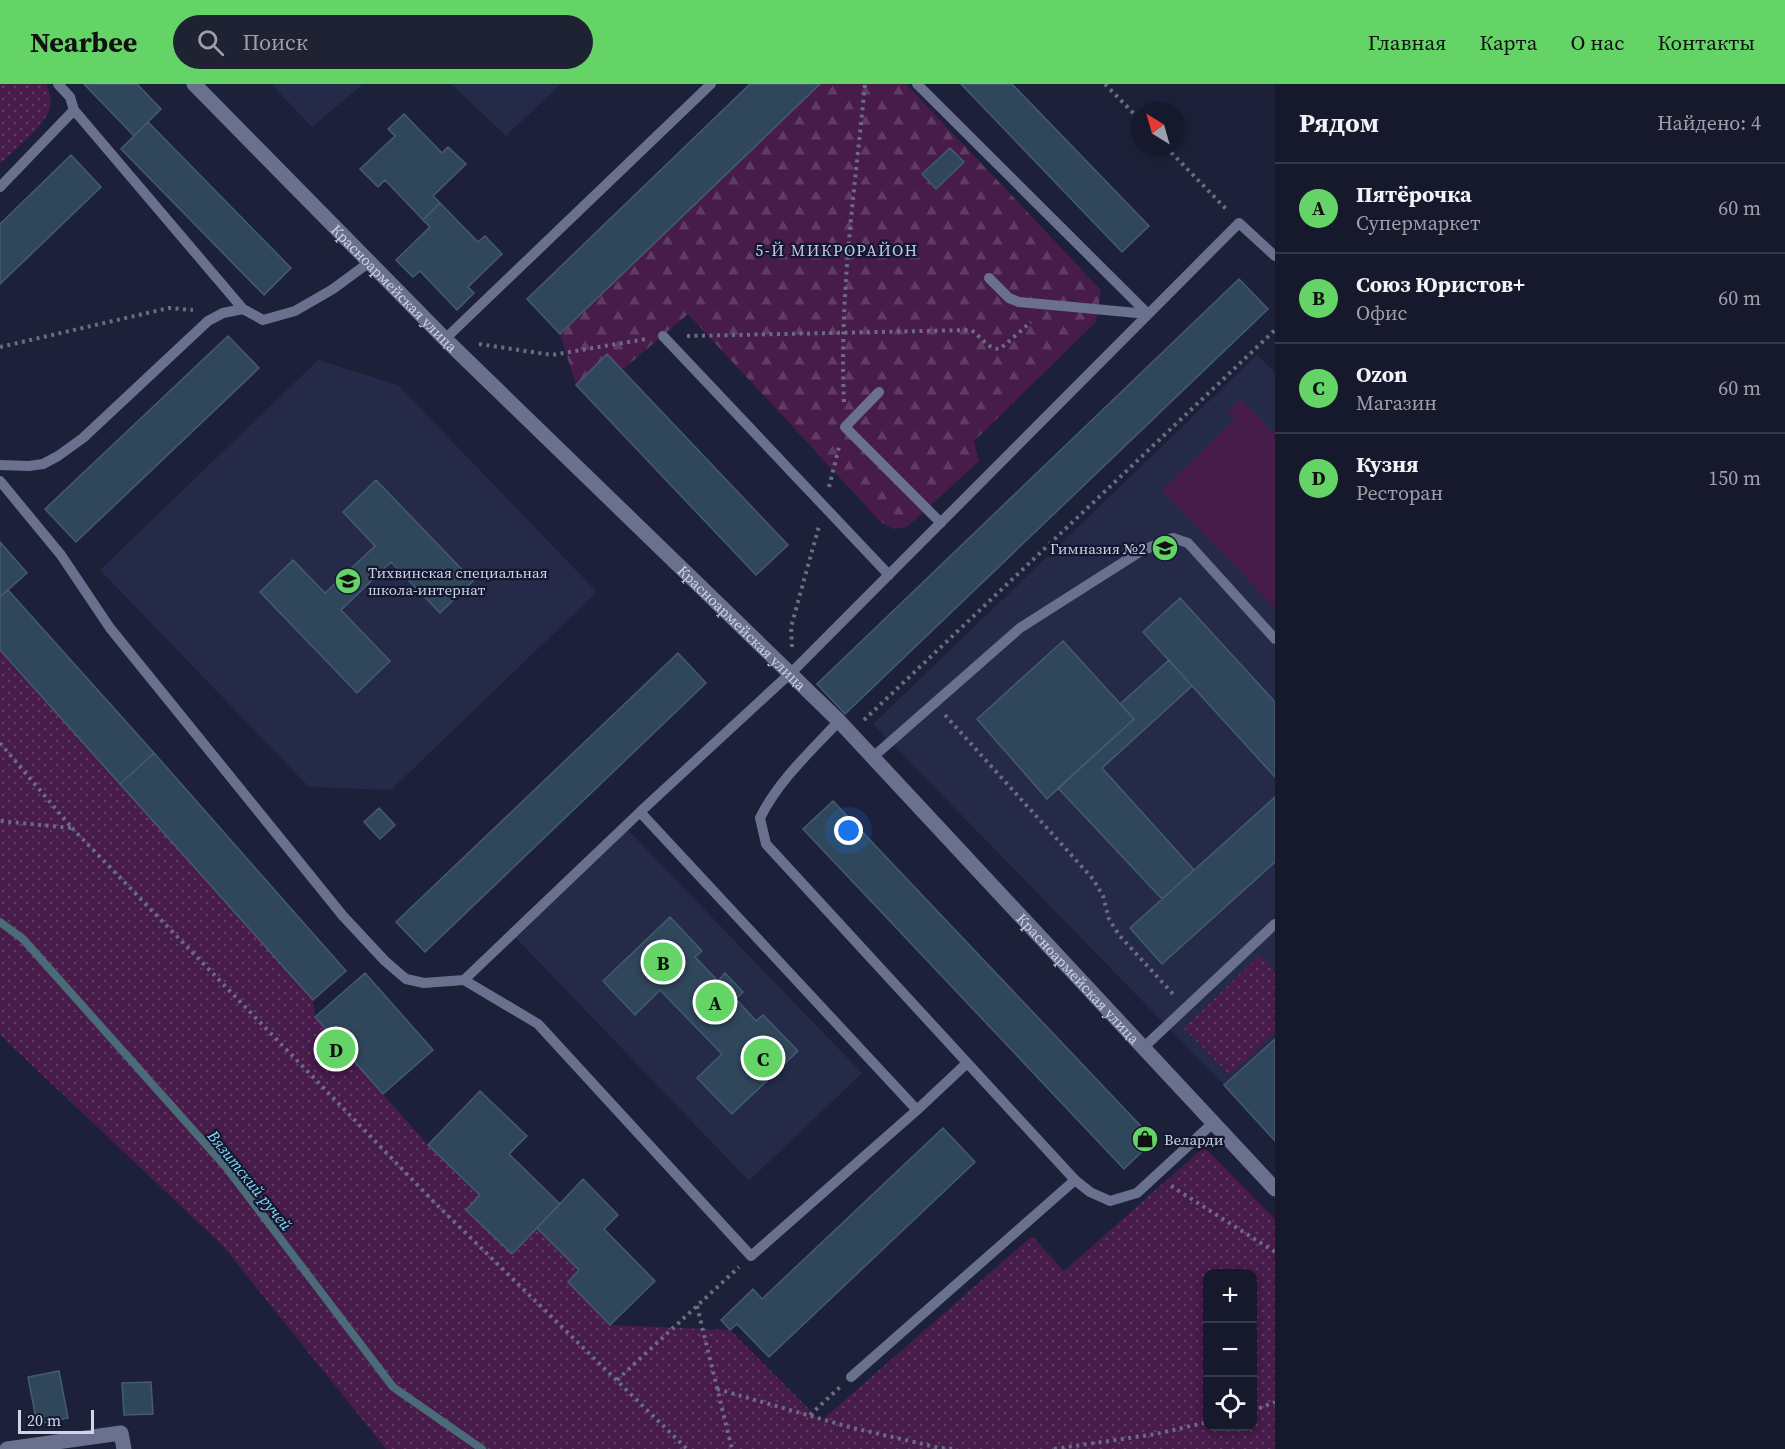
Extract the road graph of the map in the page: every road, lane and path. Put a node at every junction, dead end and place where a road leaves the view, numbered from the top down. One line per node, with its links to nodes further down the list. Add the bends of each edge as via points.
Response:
1 (58, 84): 7 (lane, via 70,97)
2 (194, 84): 13 (street, Красноармейская улица)
3 (711, 84): 22 (lane)
4 (865, 84): 20 (path)
5 (917, 84): 17 (lane)
6 (1105, 84): 8 (path)
7 (74, 110): 10 (lane); 16 (lane)
8 (1131, 111)
9 (1175, 156): 11 (path)
10 (0, 187)
11 (1239, 223): 12 (lane); 17 (lane)
12 (1275, 256)
13 (371, 261): 16 (lane, via 295,311 263,320); 22 (street, Красноармейская улица)
14 (989, 278): 15 (lane, via 1009,298)
15 (1050, 304): 17 (lane); 20 (path, via 1000,349 988,346 971,330)
16 (243, 309): 18 (lane)
17 (1149, 314): 29 (lane)
18 (208, 321): 23 (path, via 196,310 169,308); 26 (lane, via 83,438 58,456 43,464)
19 (1275, 330): 35 (path)
20 (844, 334): 21 (path); 25 (path)
21 (663, 336): 22 (path, via 552,355); 28 (lane)
22 (446, 339): 32 (street, Красноармейская улица)
23 (0, 347)
24 (879, 392): 25 (lane)
25 (845, 427): 28 (path); 29 (lane)
26 (0, 465)
27 (0, 480): 42 (lane, via 61,555 110,628 343,916 406,979 424,983)
28 (824, 506): 30 (lane); 32 (path, via 792,627)
29 (941, 523): 30 (lane)
30 (889, 575): 32 (lane)
31 (1275, 639): 33 (lane, via 1188,543 1173,538 1141,551 1020,628)
32 (793, 670): 34 (street, Красноармейская улица); 38 (lane)
33 (934, 704): 37 (lane); 43 (path, via 1093,879 1119,935)
34 (839, 721): 35 (street, Красноармейская улица); 45 (lane, via 768,801 760,818 765,843)
35 (850, 733): 37 (street, Красноармейская улица)
36 (0, 743): 40 (path)
37 (873, 757): 44 (street, Красноармейская улица)
38 (640, 812): 42 (lane); 46 (lane)
39 (0, 821): 40 (path)
40 (72, 828): 55 (path, via 434,1202)
41 (1275, 924): 43 (lane)
42 (464, 980): 52 (lane, via 538,1024)
43 (1186, 1008): 44 (lane)
44 (1144, 1047): 47 (street, Красноармейская улица)
45 (967, 1063): 46 (lane); 49 (lane)
46 (917, 1110): 52 (lane)
47 (1214, 1122): 48 (lane); 50 (street, Красноармейская улица)
48 (1155, 1176): 49 (lane, via 1137,1193 1110,1201); 51 (path)
49 (1074, 1180): 54 (lane)
50 (1275, 1189)
51 (1275, 1252)
52 (751, 1256): 53 (path)
53 (697, 1306): 55 (path); 56 (path)
54 (851, 1377): 59 (path)
55 (617, 1380): 63 (path)
56 (717, 1389): 59 (path); 64 (path)
57 (1275, 1402): 58 (path)
58 (1257, 1409)
59 (809, 1415): 65 (path)
60 (1203, 1423): 66 (path)
61 (7, 1449): 62 (street, via 121,1433)
62 (123, 1449)
63 (687, 1449)
64 (732, 1449)
65 (955, 1449)
66 (1054, 1449)

